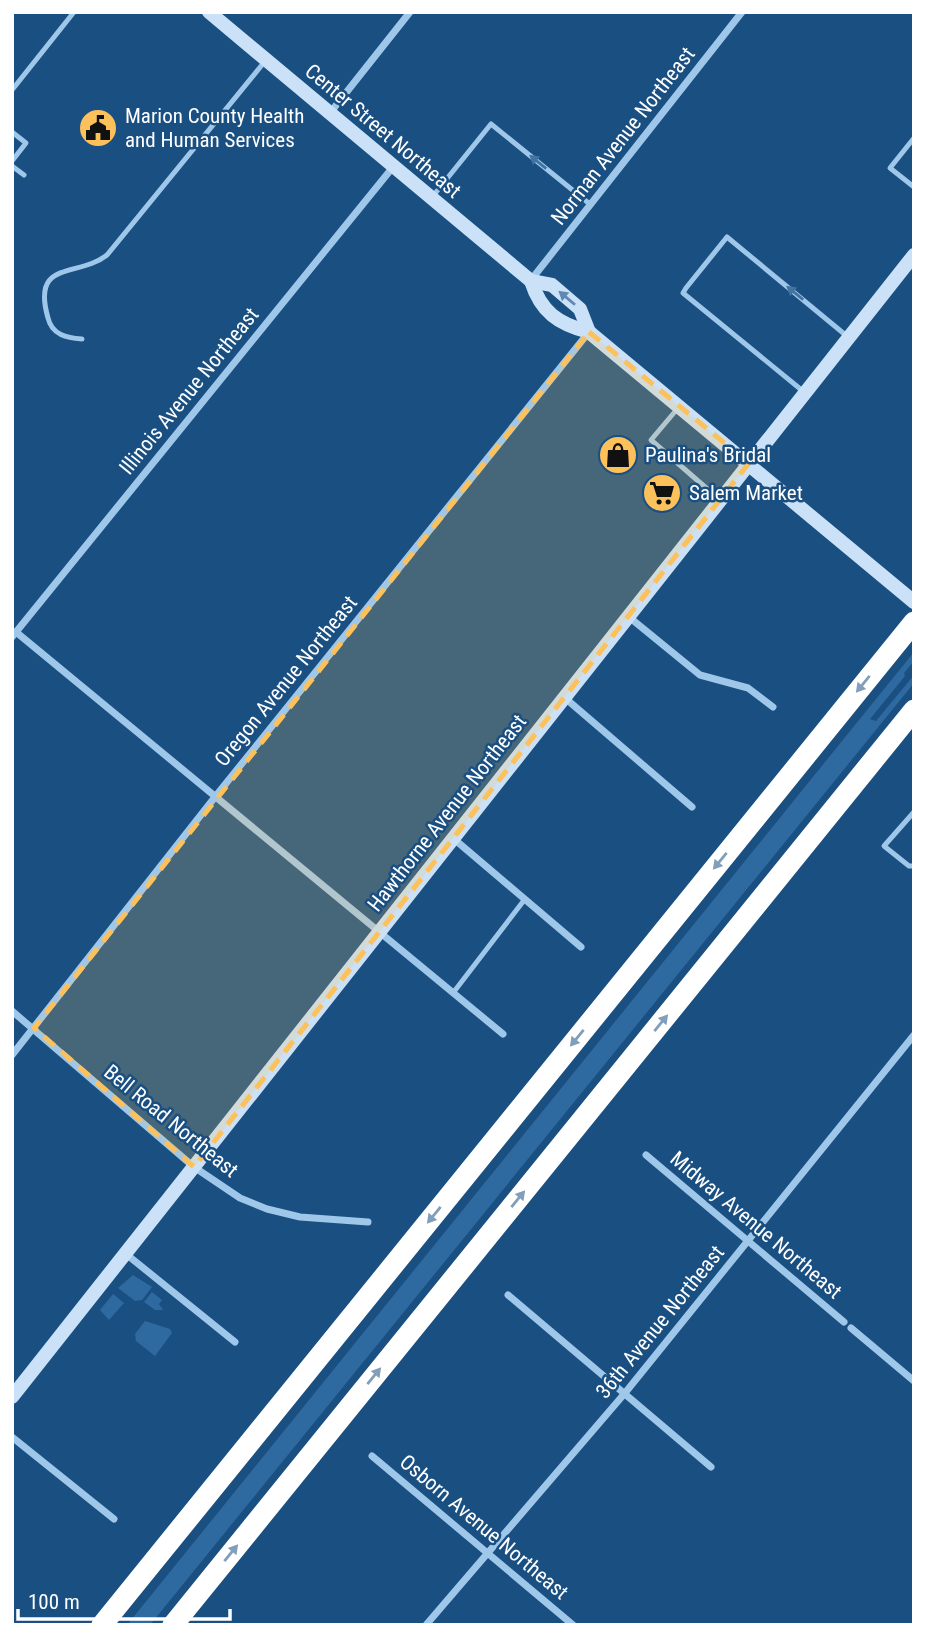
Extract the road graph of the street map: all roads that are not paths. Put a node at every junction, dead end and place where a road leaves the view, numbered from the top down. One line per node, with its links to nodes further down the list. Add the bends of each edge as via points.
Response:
1 (209, 12): 5 (main road, Center Street Northeast)
2 (410, 12): 7 (street)
3 (742, 12): 15 (street, Norman Avenue Northeast)
4 (73, 13): 6 (lane)
5 (266, 60): 7 (main road, Center Street Northeast); 20 (lane, via 107,255 49,280 45,291 48,322 67,338)
6 (13, 89)
7 (330, 113): 11 (main road, Center Street Northeast)
8 (12, 132): 10 (lane, via 26,143)
9 (914, 138): 13 (lane, via 890,168)
10 (12, 164): 12 (lane)
11 (393, 167): 14 (main road, Center Street Northeast); 28 (street, Illinois Avenue Northeast)
12 (24, 176)
13 (914, 187)
14 (431, 199): 15 (lane, one-way to 14, via 491,124); 17 (main road, Center Street Northeast)
15 (591, 205): 17 (street, Norman Avenue Northeast)
16 (914, 255): 19 (main road, Hawthorne Avenue Northeast)
17 (531, 281): 18 (main road, Center Street Northeast, via 537,301 567,326); 18 (main road, Center Street Northeast, one-way to 17, via 580,309 552,285)
18 (589, 332): 22 (main road, Center Street Northeast); 32 (street, Oregon Avenue Northeast)
19 (848, 337): 21 (main road, Hawthorne Avenue Northeast); 21 (lane, one-way to 21, via 727,237 686,288 682,293)
20 (82, 339)
21 (804, 392): 23 (main road, Hawthorne Avenue Northeast)
22 (680, 405): 23 (main road, Center Street Northeast); 24 (lane, via 651,440)
23 (749, 463): 24 (main road, Hawthorne Avenue Northeast); 25 (main road, Center Street Northeast)
24 (721, 500): 26 (main road, Hawthorne Avenue Northeast)
25 (914, 602)
26 (629, 617): 29 (main road, Hawthorne Avenue Northeast); 30 (street, via 700,675 748,688)
27 (914, 622): 63 (highway, one-way to 63)
28 (14, 634): 32 (street)
29 (565, 698): 33 (street); 35 (main road, Hawthorne Avenue Northeast)
30 (773, 707)
31 (914, 710): 64 (highway, one-way to 31)
32 (215, 797): 38 (street); 42 (street, Oregon Avenue Northeast)
33 (692, 807)
34 (914, 812): 36 (lane, via 884,846)
35 (454, 839): 37 (street); 38 (main road, Hawthorne Avenue Northeast)
36 (914, 866)
37 (524, 899): 39 (street); 40 (lane)
38 (380, 932): 40 (street); 47 (main road, Hawthorne Avenue Northeast)
39 (581, 947)
40 (453, 992): 43 (street)
41 (12, 1011): 42 (street, Bell Road Northeast)
42 (34, 1028): 45 (street, Oregon Avenue Northeast); 47 (street, Bell Road Northeast)
43 (503, 1034)
44 (914, 1035): 49 (street, 36th Avenue Northeast)
45 (12, 1055)
46 (646, 1155): 49 (street, Midway Avenue Northeast)
47 (194, 1167): 48 (street, Bell Road Northeast, via 240,1198 267,1209 300,1217); 50 (main road, Hawthorne Avenue Northeast)
48 (368, 1222)
49 (748, 1240): 52 (street, Midway Avenue Northeast); 56 (street, 36th Avenue Northeast)
50 (125, 1253): 54 (street); 57 (main road, Hawthorne Avenue Northeast)
51 (508, 1295): 56 (street)
52 (844, 1322)
53 (851, 1328): 55 (street)
54 (235, 1342)
55 (914, 1381)
56 (625, 1393): 60 (street); 62 (street, 36th Avenue Northeast)
57 (12, 1396)
58 (12, 1437): 61 (street)
59 (372, 1456): 62 (street, Osborn Avenue Northeast)
60 (711, 1467)
61 (114, 1518)
62 (488, 1553): 65 (street, 36th Avenue Northeast); 66 (street, Osborn Avenue Northeast)
63 (102, 1625)
64 (173, 1625)
65 (426, 1625)
66 (573, 1625)

